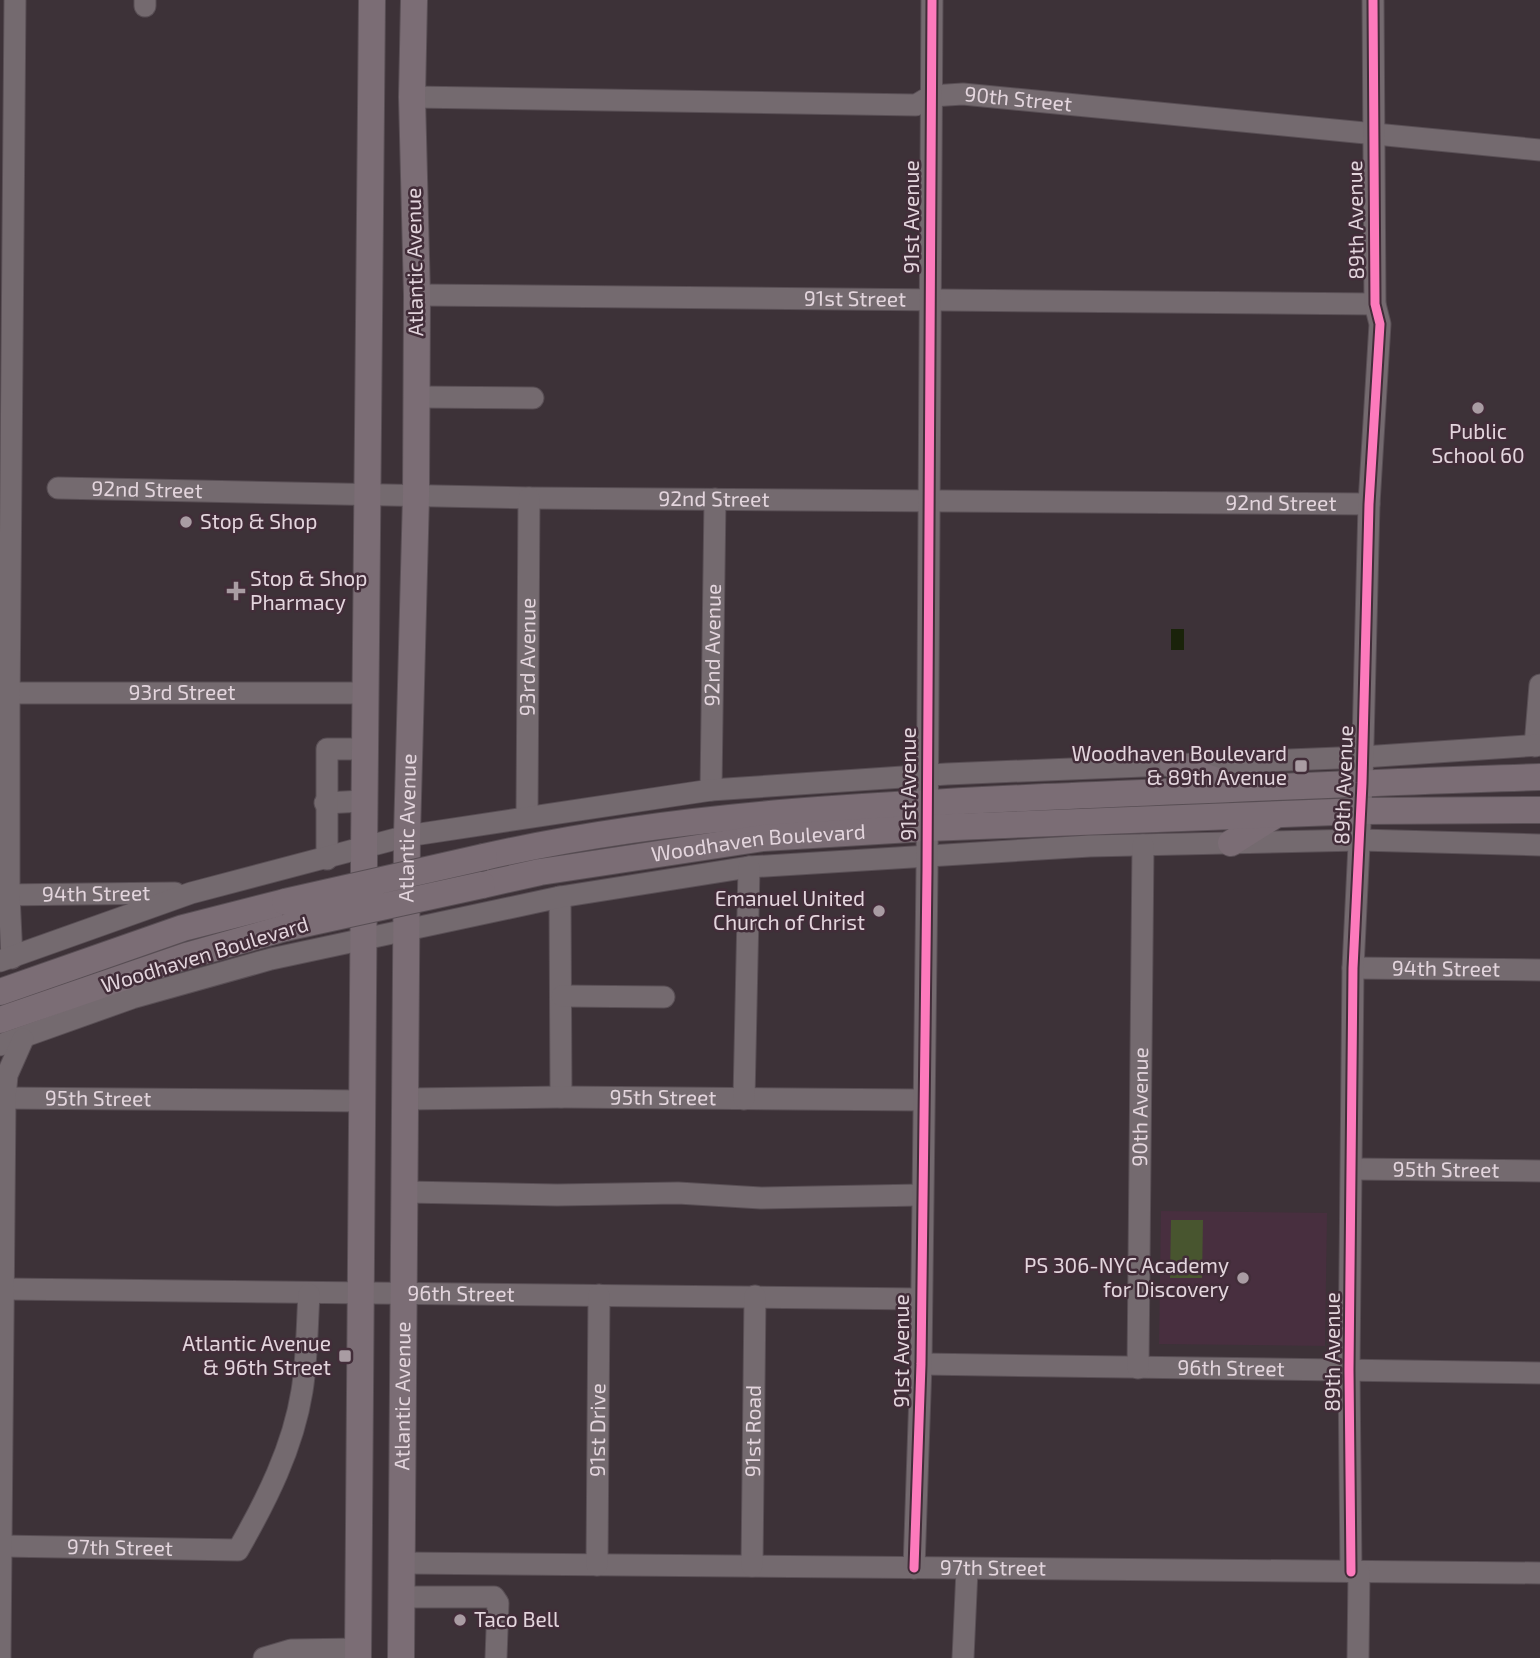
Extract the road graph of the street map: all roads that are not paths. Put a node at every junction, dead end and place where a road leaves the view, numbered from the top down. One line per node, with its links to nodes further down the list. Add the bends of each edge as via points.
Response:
1 (15, 0): 6 (street)
2 (372, 0): 19 (main road, Atlantic Avenue)
3 (414, 0): 8 (main road, Atlantic Avenue)
4 (932, 0): 7 (street, 91st Avenue)
5 (1373, 0): 9 (street, 89th Avenue)
6 (7, 93): 11 (street)
7 (931, 96): 8 (street, 90th Street, via 916,105); 9 (street, 90th Street, via 963,94); 13 (street, 91st Avenue)
8 (412, 97): 12 (main road, Atlantic Avenue)
9 (1372, 133): 10 (street, 90th Street); 14 (street, 89th Avenue)
10 (1540, 150)
11 (7, 291): 18 (street)
12 (417, 295): 13 (street, 91st Street); 15 (main road, Atlantic Avenue)
13 (929, 300): 14 (street, 91st Street); 23 (street, 91st Avenue)
14 (1375, 304): 24 (street, 89th Avenue, via 1380,324)
15 (416, 397): 16 (street); 20 (main road, Atlantic Avenue)
16 (533, 398)
17 (58, 488): 19 (street, 92nd Street)
18 (5, 492): 26 (street)
19 (366, 494): 20 (street, 92nd Street); 27 (main road, Atlantic Avenue)
20 (416, 496): 21 (street, 92nd Street); 43 (main road, Atlantic Avenue)
21 (529, 498): 22 (street, 92nd Street); 42 (street, 93rd Avenue)
22 (715, 499): 23 (street, 92nd Street); 35 (street, 92nd Avenue)
23 (928, 501): 24 (street, 92nd Street); 32 (street, 91st Avenue)
24 (1369, 504): 31 (street, 89th Avenue)
25 (1540, 685): 28 (street)
26 (4, 693): 27 (street, 93rd Street); 53 (street)
27 (365, 693): 29 (main road, Atlantic Avenue)
28 (1537, 745): 31 (street, Woodhaven Boulevard)
29 (364, 749): 36 (main road, Atlantic Avenue); 37 (street, via 327,749)
30 (1173, 765): 31 (street, Woodhaven Boulevard); 32 (street, Woodhaven Boulevard); 34 (main road)
31 (1362, 770): 33 (main road, Woodhaven Boulevard); 34 (main road, Woodhaven Boulevard); 39 (street, 89th Avenue)
32 (927, 776): 35 (street, Woodhaven Boulevard); 41 (street, 91st Avenue)
33 (1540, 777)
34 (1236, 788): 41 (main road, Woodhaven Boulevard)
35 (711, 790): 42 (street, Woodhaven Boulevard)
36 (363, 801): 37 (street); 48 (main road, Atlantic Avenue)
37 (325, 803): 50 (street)
38 (1540, 810): 39 (main road, Woodhaven Boulevard)
39 (1361, 811): 40 (main road, Woodhaven Boulevard); 44 (street, 89th Avenue)
40 (1277, 814): 41 (main road, Woodhaven Boulevard); 45 (main road)
41 (927, 815): 49 (street, 91st Avenue); 60 (main road, Woodhaven Boulevard, bridge, via 698,820 593,835 285,902 183,929); 63 (main road, Woodhaven Boulevard, bridge, via 704,845 482,885 186,956)
42 (527, 816): 43 (street, Woodhaven Boulevard)
43 (407, 836): 48 (street, Woodhaven Boulevard); 55 (main road, Atlantic Avenue)
44 (1360, 840): 45 (street, Woodhaven Boulevard); 47 (street, Woodhaven Boulevard); 58 (street, 89th Avenue)
45 (1231, 843): 46 (street, Woodhaven Boulevard)
46 (1143, 845): 49 (street, Woodhaven Boulevard); 84 (street, 90th Avenue)
47 (1540, 845)
48 (363, 849): 50 (street); 56 (main road, Atlantic Avenue)
49 (927, 855): 51 (street, Woodhaven Boulevard); 70 (street, 91st Avenue)
50 (327, 859): 52 (street)
51 (749, 867): 54 (street, Woodhaven Boulevard); 69 (street)
52 (191, 893): 53 (street, 94th Street); 57 (street)
53 (4, 895): 57 (street)
54 (560, 897): 55 (street, Woodhaven Boulevard); 61 (street)
55 (406, 929): 56 (street, Woodhaven Boulevard); 68 (main road, Atlantic Avenue)
56 (361, 942): 64 (street, Woodhaven Boulevard, via 271,959 132,998); 71 (main road, Atlantic Avenue)
57 (6, 960)
58 (1353, 968): 59 (street, 94th Street); 72 (street, 89th Avenue)
59 (1540, 970)
60 (0, 992)
61 (562, 996): 62 (street); 66 (street)
62 (664, 997)
63 (0, 1020)
64 (23, 1039): 65 (street, Woodhaven Boulevard); 67 (street, via 7,1075)
65 (0, 1045)
66 (561, 1097): 68 (street, 95th Street); 69 (street, 95th Street)
67 (3, 1098): 71 (street, 95th Street); 76 (street)
68 (406, 1099): 74 (main road, Atlantic Avenue)
69 (744, 1099): 70 (street, 95th Street)
70 (922, 1100): 75 (street, 91st Avenue)
71 (364, 1101): 77 (main road, Atlantic Avenue)
72 (1352, 1169): 73 (street, 95th Street); 85 (street, 89th Avenue)
73 (1540, 1171)
74 (406, 1192): 75 (street, via 678,1193 761,1198); 78 (main road, Atlantic Avenue)
75 (921, 1195): 82 (street, 91st Avenue)
76 (4, 1289): 79 (street, 96th Street); 87 (street)
77 (362, 1293): 78 (street, 96th Street); 79 (street, 96th Street); 97 (main road, Atlantic Avenue)
78 (405, 1293): 80 (street, 96th Street); 89 (main road, Atlantic Avenue)
79 (309, 1294): 88 (street, 97th Street, via 303,1390 296,1419 265,1503 238,1550)
80 (599, 1295): 81 (street, 96th Street); 90 (street, 91st Drive)
81 (755, 1296): 82 (street, 96th Street); 91 (street, 91st Road)
82 (920, 1298): 83 (street, 91st Avenue)
83 (921, 1364): 84 (street, 96th Street); 92 (street, 91st Avenue)
84 (1138, 1368): 85 (street, 96th Street)
85 (1349, 1370): 86 (street, 96th Street); 94 (street, 89th Avenue)
86 (1540, 1373)
87 (0, 1510): 88 (street)
88 (1, 1546): 98 (street)
89 (403, 1563): 90 (street, 97th Street); 96 (main road, Atlantic Avenue)
90 (597, 1565): 91 (street, 97th Street)
91 (751, 1566): 92 (street, 97th Street)
92 (914, 1568): 93 (street, 97th Street)
93 (967, 1570): 94 (street, 97th Street); 102 (street)
94 (1355, 1572): 95 (street, 97th Street); 103 (street, 89th Avenue)
95 (1540, 1573)
96 (402, 1597): 100 (main road, Atlantic Avenue); 101 (street, via 494,1597 498,1603)
97 (358, 1654): 99 (street, via 291,1650)
98 (0, 1658)
99 (264, 1658)
100 (401, 1658)
101 (496, 1658)
102 (963, 1658)
103 (1358, 1658)

